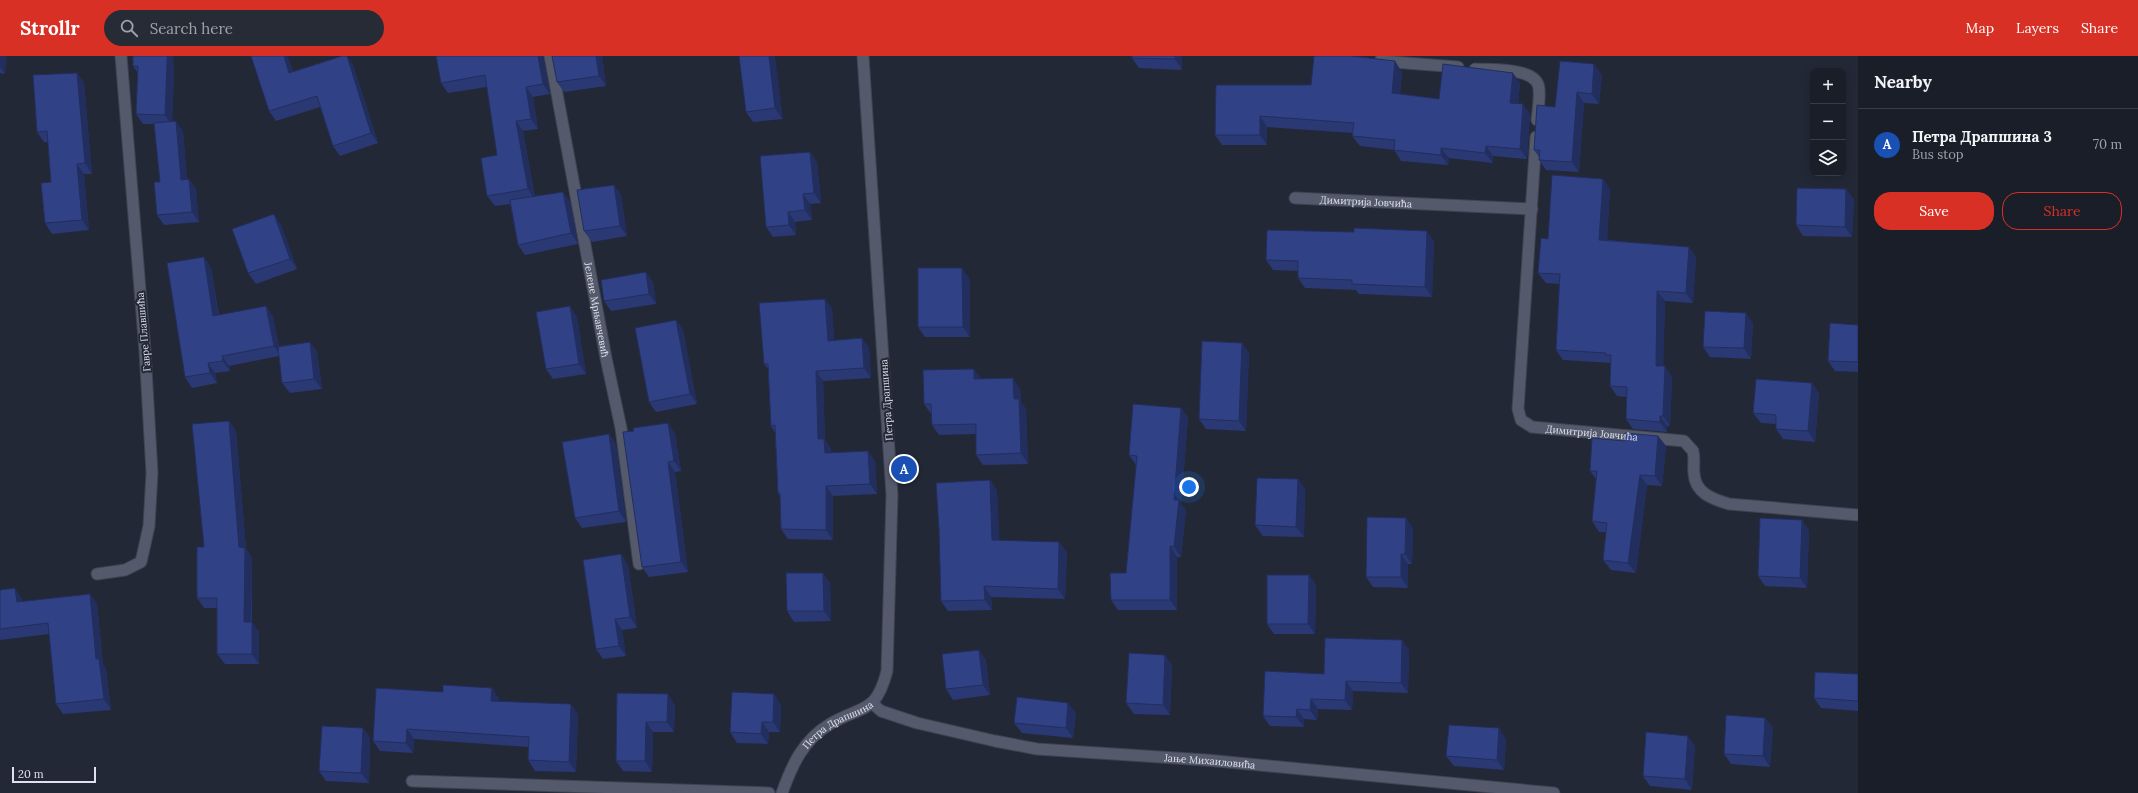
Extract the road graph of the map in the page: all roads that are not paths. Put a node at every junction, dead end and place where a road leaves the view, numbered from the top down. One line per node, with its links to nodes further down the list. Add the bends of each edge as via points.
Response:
1 (121, 56): 9 (street, Гавре Плавшића, via 145,351 152,473 149,526 141,562 125,570)
2 (550, 56): 8 (street, Јелене Мрњавчевић, via 621,428)
3 (863, 56): 10 (street, Петра Драпшина, via 892,495 887,671 882,690)
4 (1372, 60): 6 (street, Димитрија Јовчића, via 1527,73 1534,77 1539,88)
5 (1295, 198): 6 (street, Димитрија Јовчића)
6 (1532, 210): 7 (street, Димитрија Јовчића, via 1518,409 1526,424 1532,427 1684,441 1693,452 1694,476 1699,490 1717,500 1729,504)
7 (1858, 516)
8 (638, 564)
9 (97, 574)
10 (872, 703): 13 (street, Петра Драпшина, via 861,711 829,725 800,750); 14 (street, Јање Михаиловића, via 881,711 917,723 1037,749 1206,760)
11 (412, 781): 12 (street)
12 (768, 793)
13 (782, 793)
14 (1554, 793)

